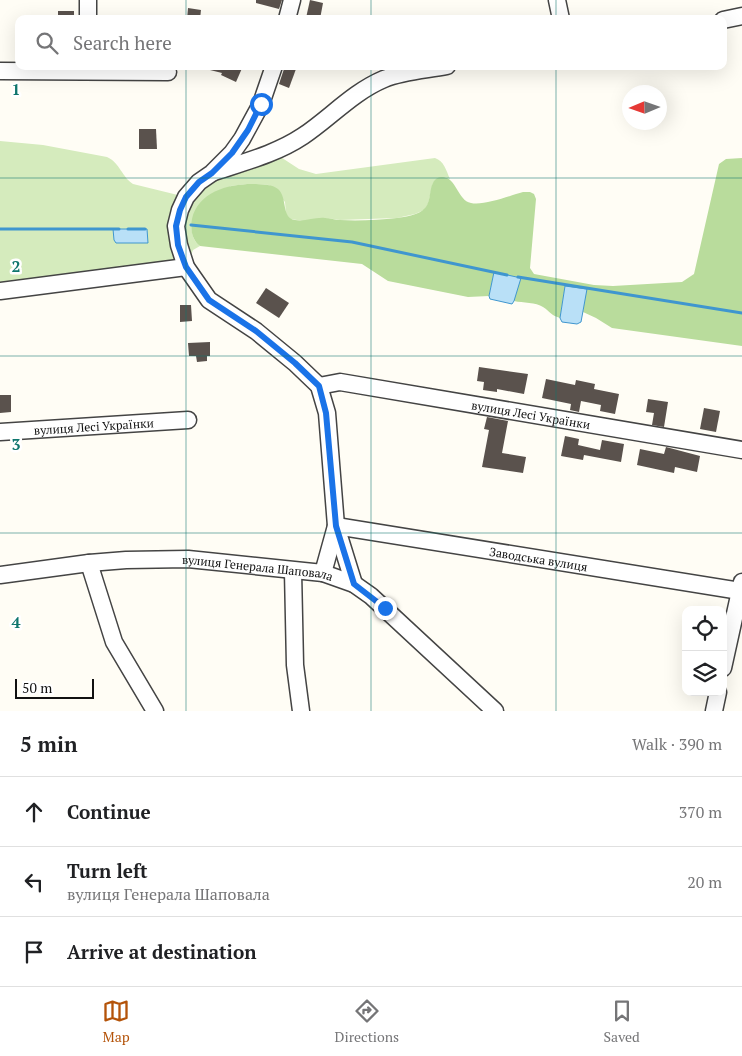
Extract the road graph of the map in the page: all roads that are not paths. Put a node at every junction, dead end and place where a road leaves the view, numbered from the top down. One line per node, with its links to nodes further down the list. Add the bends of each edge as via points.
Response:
1 (88, 0): 4 (street)
2 (292, 0): 5 (street)
3 (557, 0): 6 (street)
4 (88, 15)
5 (288, 15)
6 (560, 15)
7 (742, 16): 8 (street)
8 (727, 19)
9 (44, 70): 13 (street)
10 (114, 70): 14 (street)
11 (273, 70): 15 (street, via 248,130)
12 (423, 70): 15 (street, via 384,79 302,137 273,152)
13 (0, 71)
14 (168, 72)
15 (212, 173): 16 (street, via 186,197 180,210 176,226 178,245)
16 (186, 267): 17 (street); 18 (street, via 209,300 256,331)
17 (0, 291)
18 (319, 386): 21 (street, вулиця Лесі Українки, via 340,382); 22 (street, via 326,413)
19 (188, 420): 20 (street, вулиця Лесі Українки)
20 (0, 432)
21 (742, 450)
22 (336, 526): 25 (street); 27 (street); 28 (street, Заводська вулиця)
23 (89, 563): 24 (street, вулиця Генерала Шаповала, via 173,558); 26 (street, вулиця Генерала Шаповала); 31 (street, via 114,642)
24 (293, 570): 25 (street, вулиця Генерала Шаповала); 32 (street, via 295,664)
25 (323, 573): 27 (street, вулиця Генерала Шаповала)
26 (0, 575)
27 (354, 584): 33 (street, вулиця Генерала Шаповала, via 385,608)
28 (741, 586): 29 (street)
29 (727, 651)
30 (717, 696): 34 (street)
31 (155, 711)
32 (302, 711)
33 (495, 711)
34 (714, 711)

